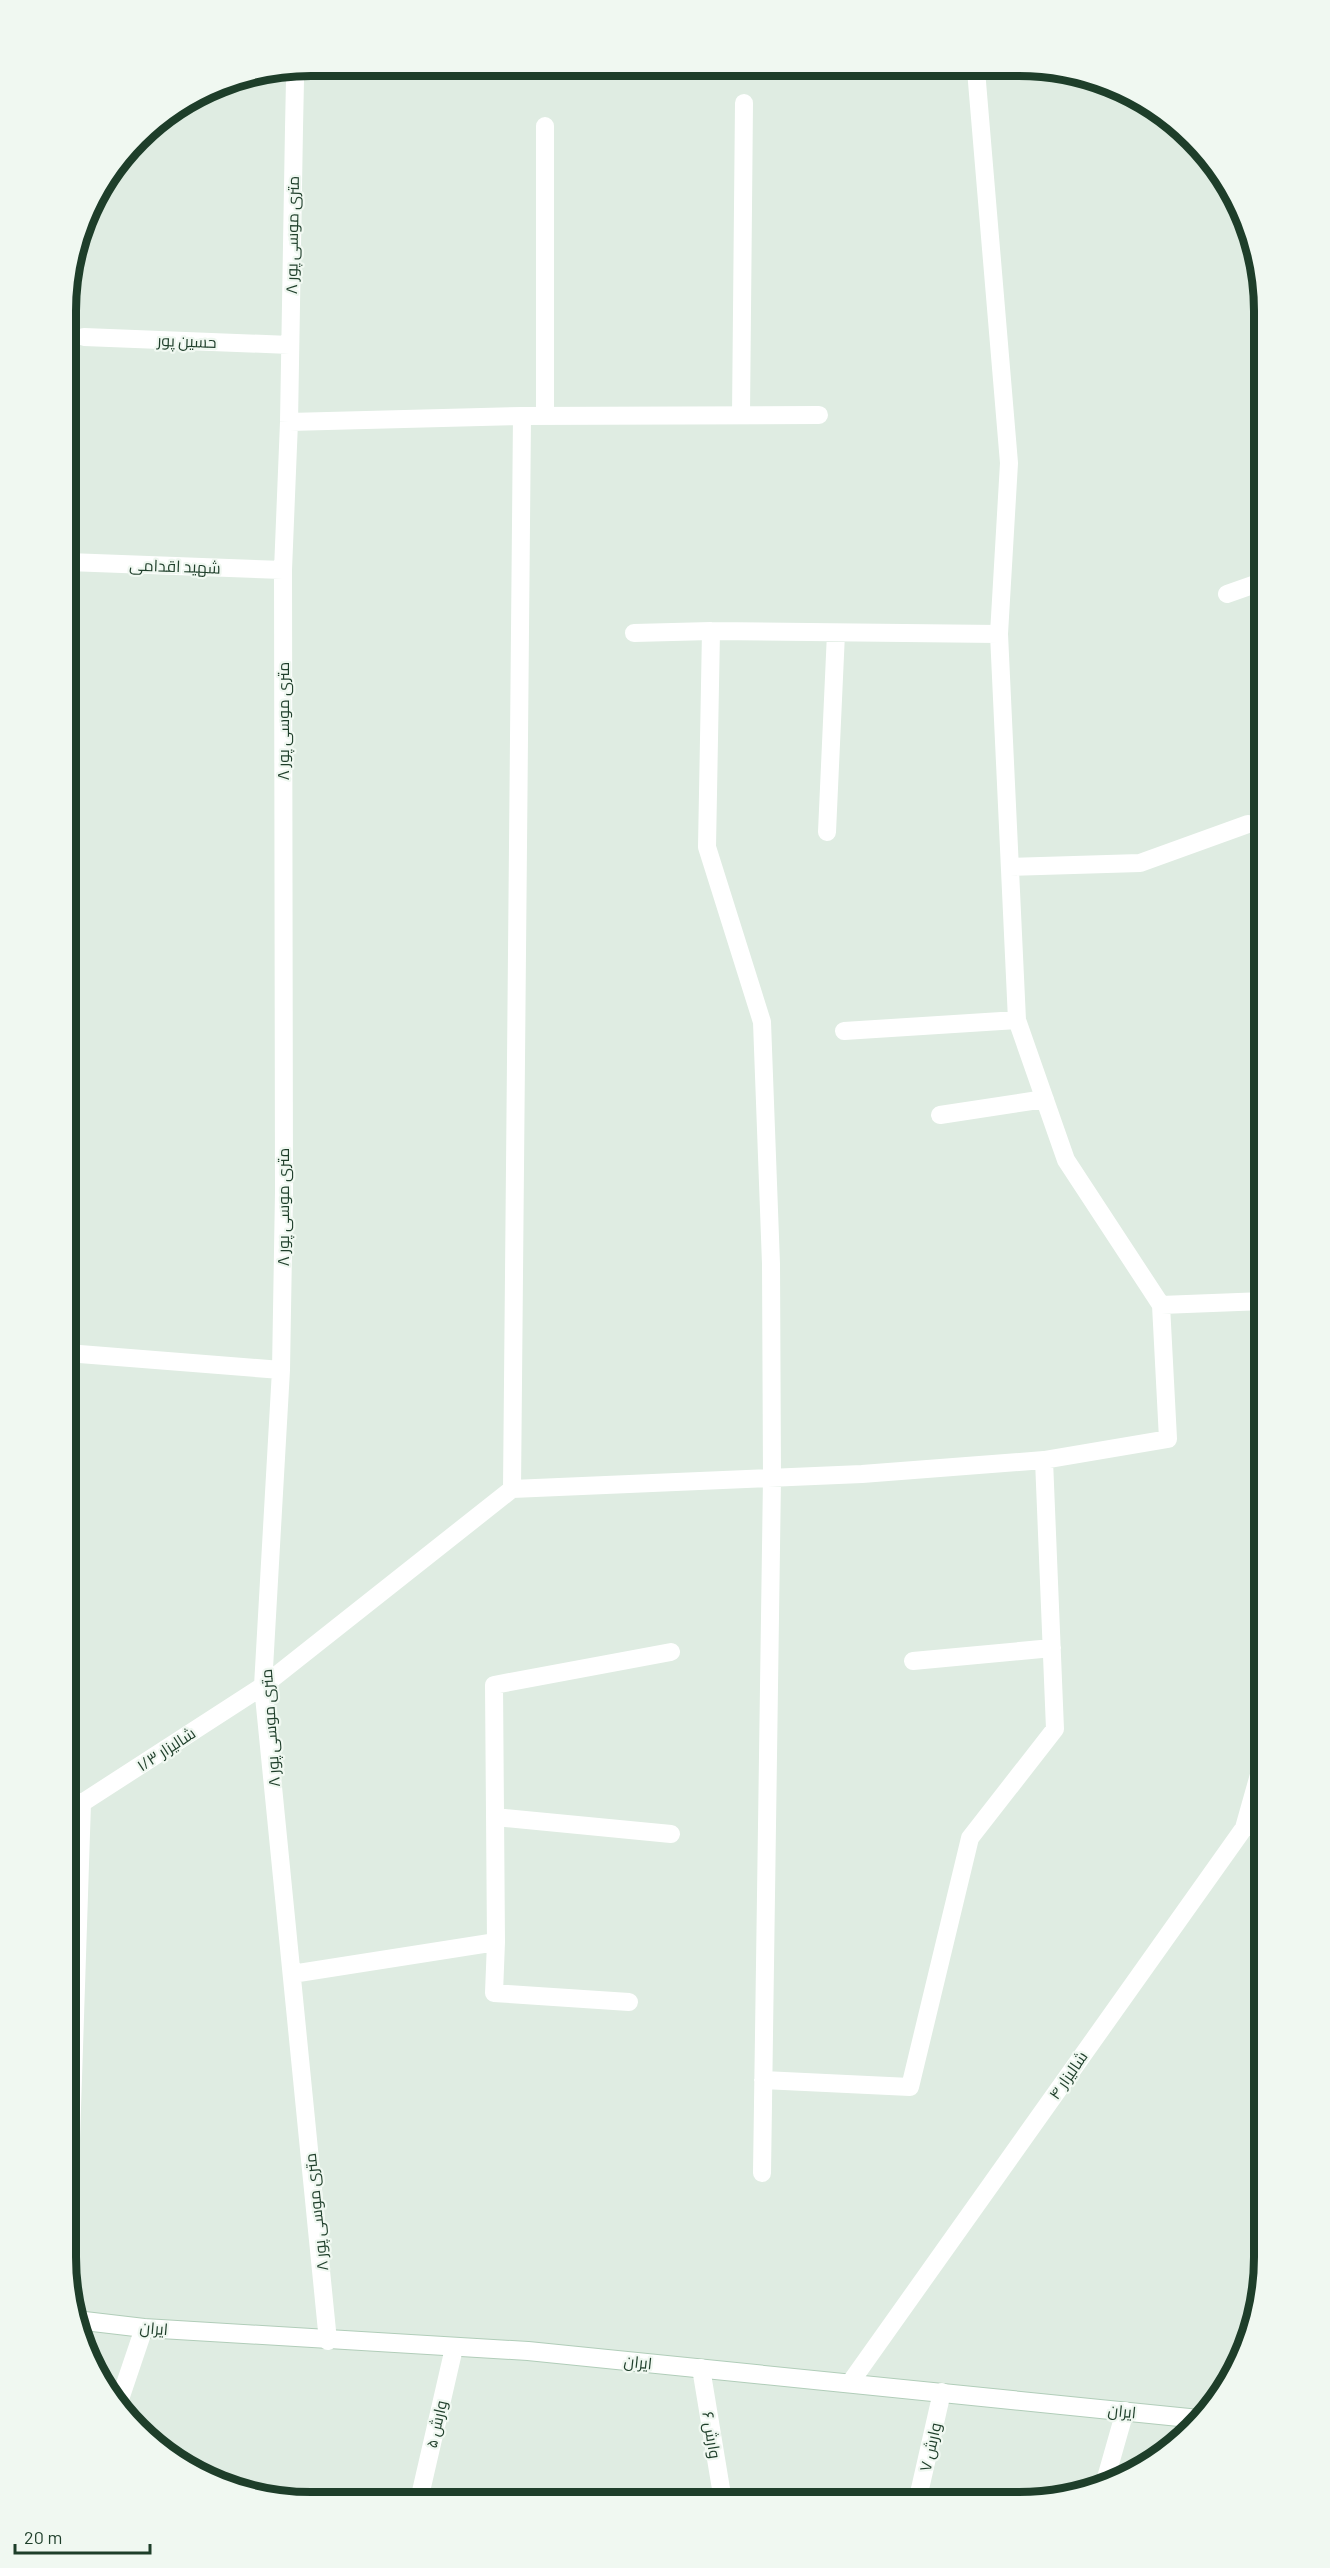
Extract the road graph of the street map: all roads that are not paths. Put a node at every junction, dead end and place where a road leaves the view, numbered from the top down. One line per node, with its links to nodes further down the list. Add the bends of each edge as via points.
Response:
1 (977, 76): 19 (street, via 1009,463)
2 (294, 77): 6 (street, ۸ متری موسی پور)
3 (744, 103): 7 (street)
4 (545, 126): 10 (street)
5 (84, 337): 6 (street, حسین پور)
6 (290, 345): 11 (street, ۸ متری موسی پور)
7 (741, 415): 8 (street); 10 (street)
8 (819, 415)
9 (522, 416): 10 (street); 11 (street); 33 (street)
10 (545, 416)
11 (289, 422): 13 (street, ۸ متری موسی پور)
12 (76, 562): 13 (street, شهید اقدامی)
13 (283, 570): 30 (street, ۸ متری موسی پور)
14 (1254, 585): 15 (street)
15 (1227, 594)
16 (711, 631): 17 (street); 18 (street); 32 (street, via 707,847 762,1022 771,1264)
17 (634, 633)
18 (836, 633): 19 (street); 21 (street)
19 (999, 634): 22 (street)
20 (1248, 824): 22 (street, via 1140,863)
21 (827, 832)
22 (1010, 867): 23 (street)
23 (1017, 1020): 24 (street); 25 (street)
24 (844, 1031)
25 (1045, 1099): 26 (street); 28 (street, via 1066,1160)
26 (940, 1115)
27 (1254, 1301): 28 (street)
28 (1161, 1305): 31 (street, via 1168,1439)
29 (76, 1354): 30 (street)
30 (281, 1370): 37 (street, ۸ متری موسی پور)
31 (1044, 1460): 32 (street); 34 (street)
32 (772, 1478): 33 (street); 47 (street)
33 (512, 1489): 37 (street, شالیزار ۱/۳)
34 (1052, 1648): 36 (street); 47 (street, via 1055,1729 970,1838 910,2087)
35 (670, 1652): 40 (street, via 494,1685)
36 (913, 1661)
37 (263, 1686): 39 (street, شالیزار ۱/۳); 45 (street, ۸ متری موسی پور)
38 (1254, 1792): 42 (street, شالیزار ۴)
39 (76, 1801)
40 (495, 1817): 43 (street); 44 (street)
41 (1254, 1826): 42 (street)
42 (1244, 1828): 54 (street, شالیزار ۴)
43 (671, 1834)
44 (496, 1942): 45 (street); 46 (street, via 494,1993)
45 (292, 1974): 51 (street, ۸ متری موسی پور)
46 (629, 2002)
47 (764, 2080): 48 (street)
48 (762, 2173)
49 (86, 2321): 50 (street, ایران)
50 (144, 2328): 51 (street, ایران); 56 (street)
51 (328, 2341): 52 (street, ایران)
52 (454, 2348): 53 (street, ایران); 60 (street, وارش ۵)
53 (701, 2368): 54 (street, ایران); 61 (street, وارش ۶)
54 (850, 2383): 55 (street, ایران)
55 (942, 2392): 57 (street, ایران); 62 (street, وارش ۷)
56 (122, 2394)
57 (1125, 2411): 58 (street, ایران); 59 (street)
58 (1189, 2418)
59 (1107, 2474)
60 (421, 2492)
61 (722, 2492)
62 (919, 2492)

